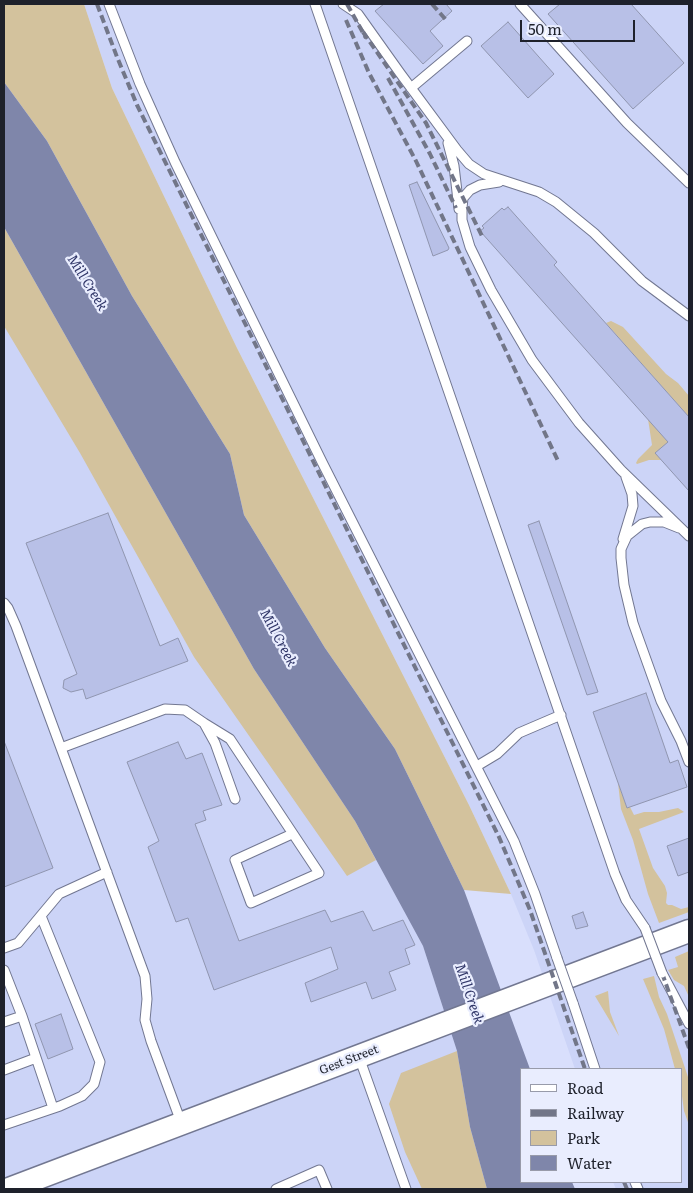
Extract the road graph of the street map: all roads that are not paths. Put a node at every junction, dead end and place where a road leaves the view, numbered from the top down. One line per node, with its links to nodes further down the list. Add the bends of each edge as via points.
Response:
1 (109, 4): 21 (lane, via 175,162 300,418)
2 (316, 4): 16 (lane)
3 (342, 4): 6 (lane, via 358,14)
4 (520, 4): 9 (lane, via 626,122)
5 (467, 41): 6 (lane)
6 (411, 88): 7 (lane)
7 (435, 120): 8 (lane, via 469,164 484,174); 10 (lane, via 450,151)
8 (511, 182): 10 (lane, via 489,183 465,195 461,212); 11 (lane, via 539,192 565,208 642,281)
9 (689, 183)
10 (464, 231): 12 (lane, via 476,262 532,360 579,423)
11 (689, 316)
12 (621, 470): 13 (lane); 14 (lane, via 630,488 632,506)
13 (689, 536): 14 (lane, via 673,525 650,522 631,531)
14 (621, 549): 19 (lane, via 629,609 661,701)
15 (4, 603): 18 (lane, via 16,626)
16 (561, 716): 21 (lane, via 519,733 497,754); 31 (lane, bridge, via 619,884 645,928 662,973)
17 (204, 722): 18 (lane, via 185,710 165,709); 22 (lane, via 216,742); 23 (lane, via 230,739)
18 (61, 748): 24 (lane)
19 (687, 748): 20 (lane)
20 (689, 762)
21 (477, 766): 34 (lane, bridge, via 514,841 535,894)
22 (234, 800)
23 (292, 834): 23 (lane, via 234,860 251,903 319,873)
24 (107, 872): 25 (lane, via 59,894); 37 (lane, via 145,976 145,1020)
25 (41, 916): 27 (lane, via 18,943); 36 (lane, via 100,1062 94,1084 82,1096)
26 (689, 932): 32 (street, Gest Street)
27 (4, 948)
28 (4, 970): 29 (lane)
29 (22, 1016): 30 (lane); 33 (lane)
30 (4, 1022)
31 (689, 1024)
32 (359, 1056): 37 (street, Gest Street); 42 (lane)
33 (36, 1058): 35 (lane); 36 (lane)
34 (595, 1068)
35 (4, 1070)
36 (54, 1108): 38 (lane)
37 (181, 1124): 39 (street, Gest Street)
38 (4, 1126)
39 (9, 1189)
40 (276, 1189): 41 (lane, via 318,1170)
41 (327, 1189)
42 (406, 1189)

